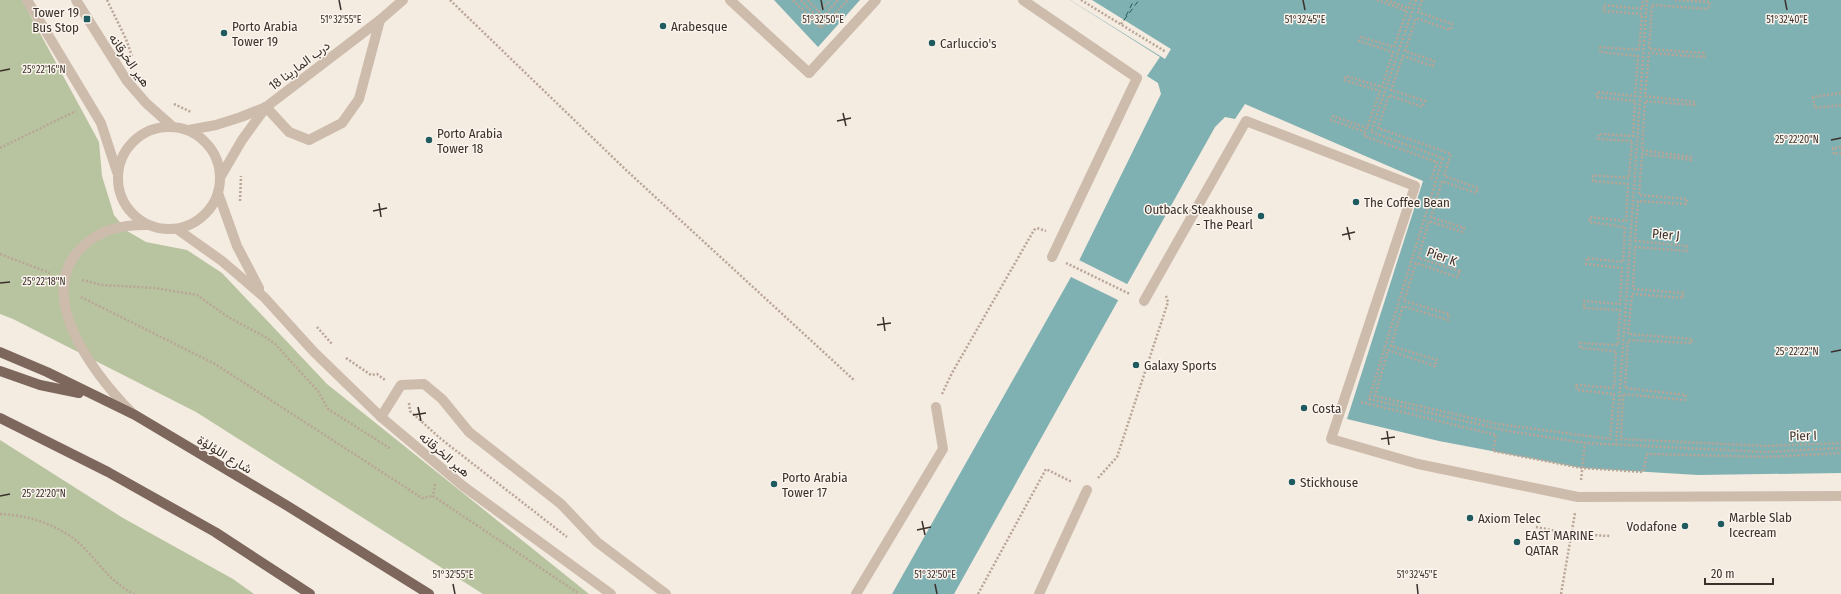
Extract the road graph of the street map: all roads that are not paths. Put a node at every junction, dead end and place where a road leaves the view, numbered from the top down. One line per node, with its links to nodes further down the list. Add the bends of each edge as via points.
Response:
1 (27, 0): 11 (street, via 91,104 101,123)
2 (76, 0): 9 (street, هير الخرقانه, via 127,81 146,103)
3 (403, 0): 7 (street, درب المارينا 18)
4 (730, 0): 5 (street, via 809,73)
5 (876, 0)
6 (1023, 0): 16 (street, via 1137,78)
7 (380, 20): 8 (street, درب المارينا 18); 8 (street, via 359,99 342,123 309,140 289,132)
8 (266, 107): 10 (street, درب المارينا 18, via 216,125); 12 (street, درب المارينا 18, via 242,140)
9 (173, 127): 10 (street); 11 (street, via 154,129 136,138 124,153)
10 (189, 130): 12 (street, via 202,138 212,149)
11 (118, 172): 14 (street, via 118,188 124,203 133,216)
12 (221, 176): 13 (street)
13 (218, 193): 15 (street, via 203,217 191,225); 17 (street, هير الخرقانه, via 238,246)
14 (146, 225): 15 (street, via 161,229); 23 (street, via 116,227 96,236 79,250 70,262 63,288 66,311 87,356 113,393)
15 (177, 229): 17 (street, هير الخرقانه, via 222,261)
16 (1052, 257)
17 (264, 296): 24 (street, هير الخرقانه, via 314,352)
18 (1144, 301): 27 (street, via 1246,121 1415,186 1331,439 1418,464 1578,497)
19 (0, 352): 21 (main road, شارع اللؤلؤة)
20 (0, 372): 21 (main road, via 40,385)
21 (91, 395): 23 (main road, شارع اللؤلؤة)
22 (936, 407): 32 (street, via 943,449)
23 (135, 416): 29 (main road, شارع اللؤلؤة, via 286,505)
24 (381, 417): 30 (street, هير الخرقانه, via 464,486); 31 (street, via 401,385 424,384 442,399 469,432 561,504 597,542)
25 (0, 418): 28 (main road, via 108,472 215,532)
26 (1087, 490): 33 (street)
27 (1841, 496)
28 (310, 594)
29 (429, 594)
30 (611, 594)
31 (666, 594)
32 (856, 594)
33 (1039, 594)

